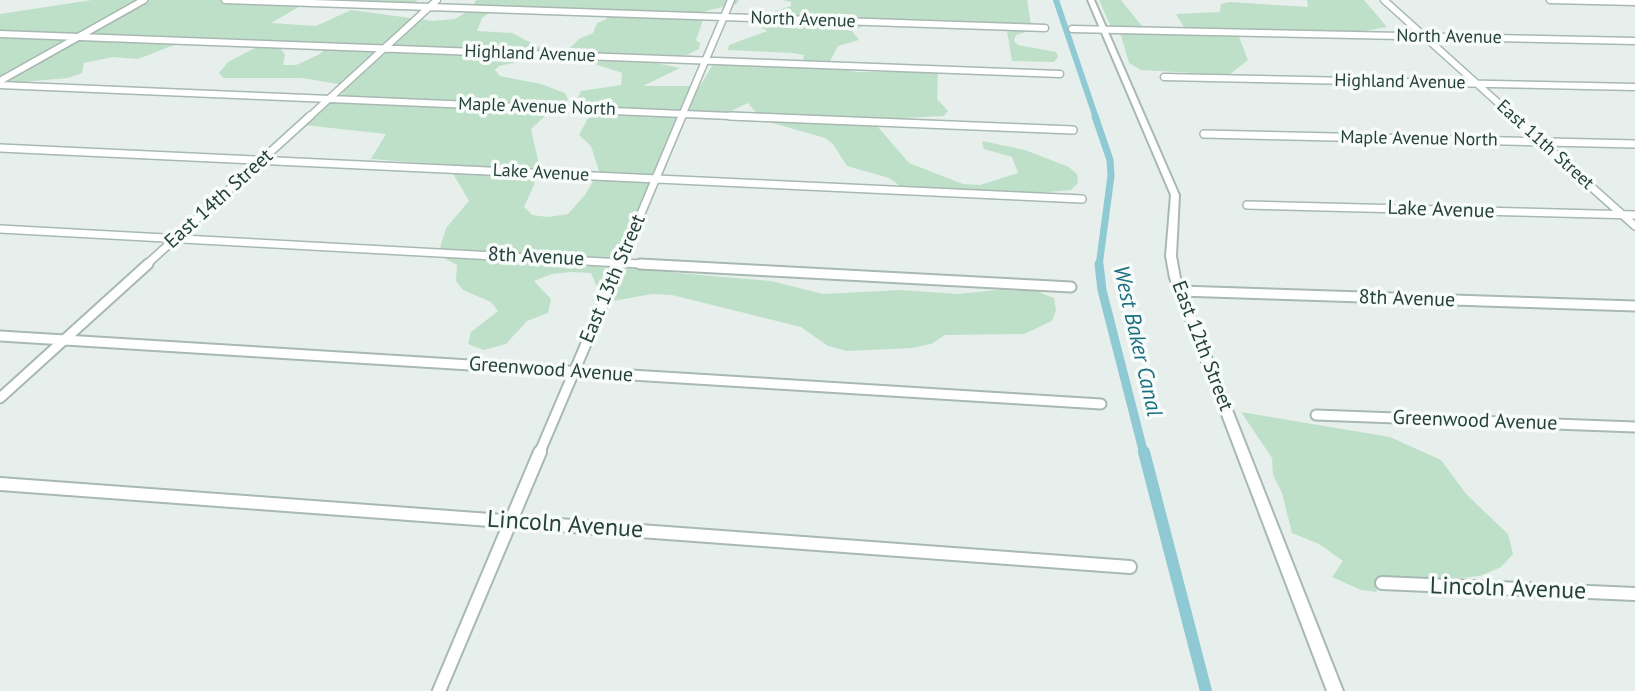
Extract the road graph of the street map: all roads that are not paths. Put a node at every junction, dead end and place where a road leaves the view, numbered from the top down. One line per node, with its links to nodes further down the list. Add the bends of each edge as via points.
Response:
1 (144, 0): 16 (street)
2 (225, 0): 9 (street, North Avenue)
3 (437, 0): 9 (street, East 14th Street)
4 (731, 0): 10 (street, East 13th Street)
5 (1091, 0): 13 (street, East 12th Street)
6 (1384, 0): 15 (street, East 11th Street)
7 (1550, 0): 8 (street)
8 (1635, 2)
9 (430, 7): 10 (street, North Avenue); 18 (street, East 14th Street)
10 (724, 17): 11 (street, North Avenue); 19 (street, East 13th Street)
11 (1045, 28)
12 (1072, 29): 13 (street, North Avenue)
13 (1104, 30): 15 (street, North Avenue); 43 (street, East 12th Street, via 1175,195 1171,256)
14 (0, 34): 16 (street, Highland Avenue)
15 (1424, 36): 17 (street, North Avenue); 23 (street, East 11th Street)
16 (78, 37): 18 (street, Highland Avenue); 22 (street)
17 (1635, 41)
18 (384, 49): 19 (street, Highland Avenue); 25 (street, East 14th Street)
19 (706, 60): 20 (street, Highland Avenue); 26 (street, East 13th Street)
20 (1060, 74)
21 (1164, 77): 23 (street, Highland Avenue)
22 (0, 83): 25 (street, Maple Avenue North)
23 (1477, 84): 24 (street, Highland Avenue); 29 (street, East 11th Street)
24 (1635, 87)
25 (330, 98): 26 (street, Maple Avenue North); 32 (street, East 14th Street)
26 (683, 113): 27 (street, Maple Avenue North); 33 (street, East 13th Street)
27 (1073, 130)
28 (1204, 134): 29 (street, Maple Avenue North)
29 (1541, 142): 30 (street, Maple Avenue North); 36 (street, East 11th Street)
30 (1635, 144)
31 (0, 148): 32 (street, Lake Avenue)
32 (262, 160): 33 (street, Lake Avenue); 40 (street, East 14th Street)
33 (656, 179): 34 (street, Lake Avenue); 41 (street, East 13th Street)
34 (1082, 199)
35 (1247, 205): 36 (street, Lake Avenue)
36 (1623, 215): 37 (street, Lake Avenue); 38 (street, East 11th Street)
37 (1635, 215)
38 (1635, 226)
39 (0, 229): 40 (street, 8th Avenue)
40 (176, 238): 41 (street, 8th Avenue); 46 (street, East 14th Street)
41 (621, 262): 42 (street, 8th Avenue); 47 (street, East 13th Street)
42 (1071, 287)
43 (1180, 291): 44 (street, 8th Avenue); 58 (street, East 12th Street)
44 (1635, 306)
45 (0, 336): 46 (street, Greenwood Avenue)
46 (64, 340): 47 (street, Greenwood Avenue); 48 (street, East 14th Street)
47 (574, 371): 49 (street, Greenwood Avenue); 53 (street, East 13th Street)
48 (0, 398)
49 (1101, 404)
50 (1316, 415): 51 (street, Greenwood Avenue)
51 (1635, 427)
52 (0, 484): 53 (street, Lincoln Avenue)
53 (511, 521): 54 (street, Lincoln Avenue); 57 (street, East 13th Street)
54 (1130, 567)
55 (1382, 583): 56 (street, Lincoln Avenue)
56 (1635, 594)
57 (439, 691)
58 (1335, 691)

